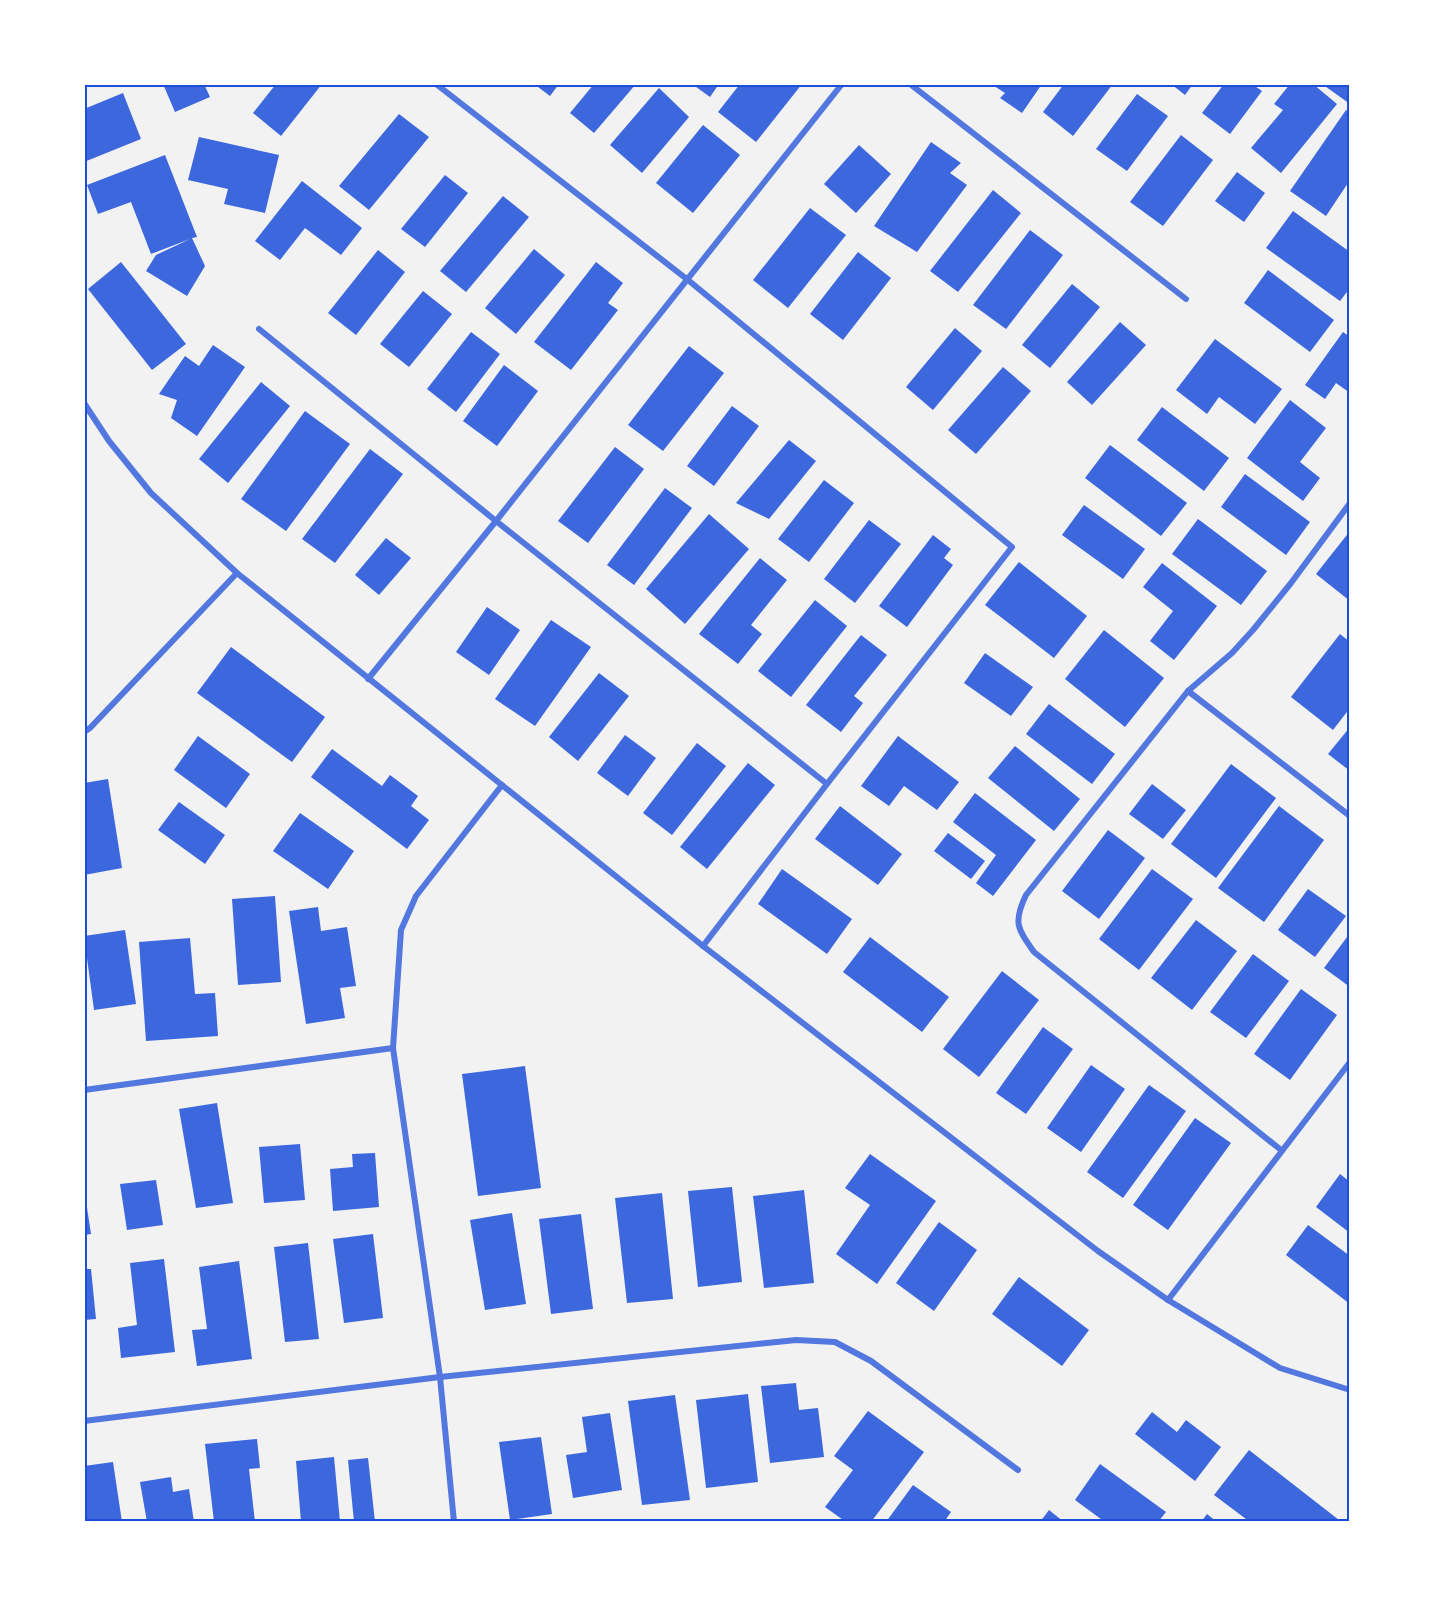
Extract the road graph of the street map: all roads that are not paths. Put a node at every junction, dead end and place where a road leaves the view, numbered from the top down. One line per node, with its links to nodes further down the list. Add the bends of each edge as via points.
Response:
1 (436, 84): 4 (street)
2 (842, 84): 4 (street)
3 (910, 84): 5 (street)
4 (688, 280): 9 (street); 14 (street, via 1012,547)
5 (1186, 299)
6 (259, 329): 9 (street)
7 (84, 403): 10 (street, via 151,493)
8 (1350, 503): 12 (street, via 1253,630)
9 (496, 521): 11 (street); 14 (street)
10 (237, 573): 11 (street); 13 (street)
11 (368, 679): 15 (street)
12 (1188, 691): 16 (street); 21 (street, via 1026,895 1018,912 1020,933 1034,952)
13 (84, 732)
14 (827, 784): 17 (street)
15 (502, 785): 17 (street); 18 (street, via 416,896 401,930)
16 (1350, 816)
17 (704, 946): 22 (street, via 1079,1236)
18 (393, 1048): 20 (street); 23 (street)
19 (1350, 1062): 21 (street)
20 (84, 1090)
21 (1281, 1150): 22 (street)
22 (1168, 1300): 24 (street, via 1280,1368)
23 (440, 1377): 25 (street); 26 (street, via 796,1340 835,1342 872,1361); 27 (street)
24 (1350, 1390)
25 (84, 1421)
26 (1018, 1470)
27 (454, 1522)

